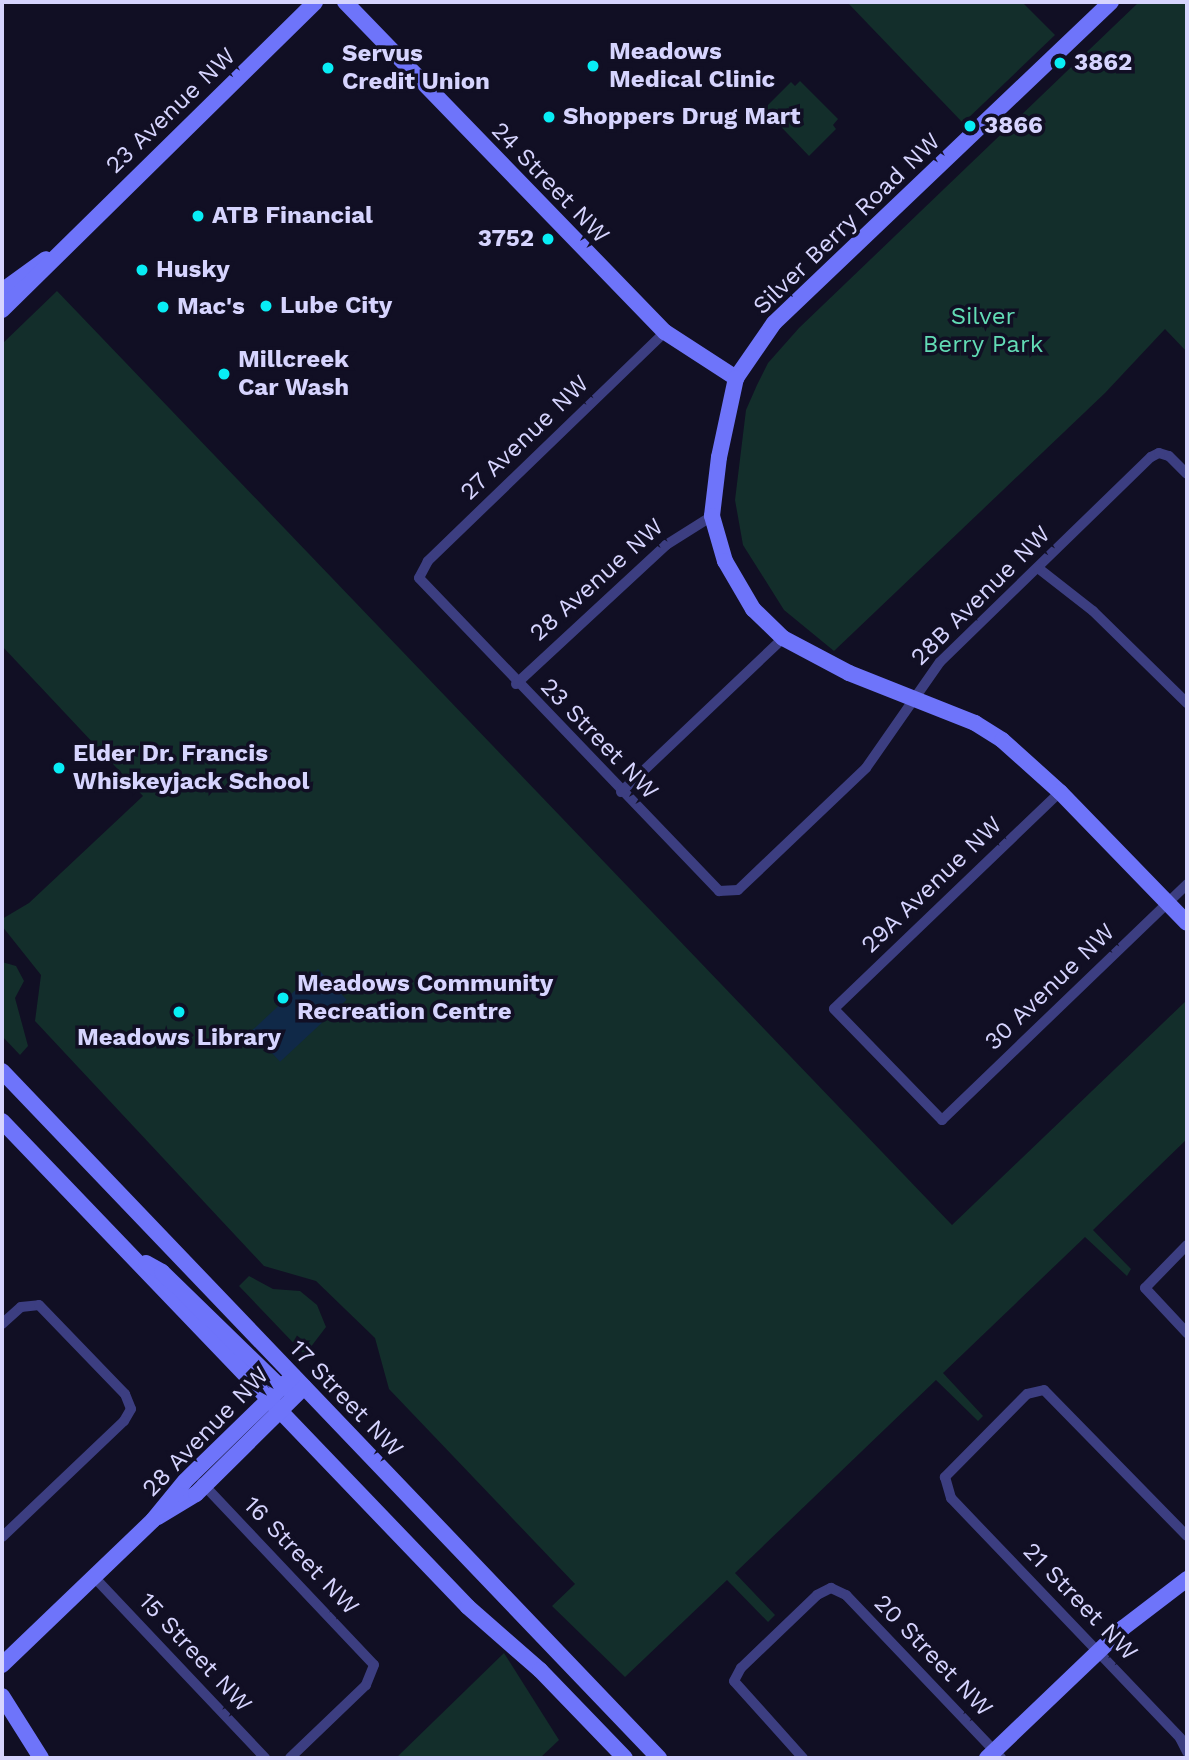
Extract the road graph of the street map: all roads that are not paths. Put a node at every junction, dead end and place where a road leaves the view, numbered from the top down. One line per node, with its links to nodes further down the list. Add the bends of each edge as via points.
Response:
1 (315, 2): 4 (street, 23 Avenue NW)
2 (345, 2): 7 (street, 24 Street NW)
3 (1111, 2): 8 (street, Silver Berry Road NW, via 774,323)
4 (58, 253): 5 (street, 23 Avenue NW, via 25,270); 6 (street, 23 Avenue NW)
5 (2, 291)
6 (2, 310)
7 (665, 332): 8 (street, 24 Street NW); 12 (street, 27 Avenue NW, via 428,561)
8 (736, 378): 10 (street, Silver Berry Road NW)
9 (1187, 474): 11 (street, 28B Avenue NW, via 1169,456 1159,453)
10 (712, 516): 13 (street, Silver Berry Road NW, via 725,561 747,599); 14 (street, 28 Avenue NW, via 666,545)
11 (1038, 568): 15 (street, 28B Avenue NW, via 940,662); 16 (street, via 1093,611)
12 (419, 578): 14 (street, 23 Street NW)
13 (783, 638): 15 (street, Silver Berry Road NW, via 849,673); 17 (street)
14 (516, 684): 17 (street, 23 Street NW)
15 (915, 698): 18 (street, Silver Berry Road NW, via 975,723 1002,740); 20 (street, 28B Avenue NW, via 866,768 738,890)
16 (1187, 703)
17 (621, 792): 20 (street, 23 Street NW, via 713,888)
18 (1059, 792): 21 (street, Silver Berry Road NW); 24 (street, 29A Avenue NW, via 834,1009)
19 (1187, 884): 21 (street, 30 Avenue NW)
20 (726, 893)
21 (1167, 904): 22 (street, Silver Berry Road NW); 24 (street, 30 Avenue NW)
22 (1187, 923)
23 (2, 1071): 30 (street, 17 Street NW)
24 (942, 1120)
25 (2, 1121): 27 (street)
26 (1187, 1244): 29 (street, via 1146,1287)
27 (132, 1256): 30 (street, via 162,1272); 31 (street)
28 (2, 1324): 36 (street, via 30,1303 43,1309 125,1394 131,1409 124,1422)
29 (1187, 1334)
30 (293, 1384): 31 (street, 28 Avenue NW); 48 (street, 17 Street NW)
31 (275, 1405): 32 (street, 28 Avenue NW); 33 (street, 28 Avenue NW); 47 (street, via 468,1607 540,1670)
32 (192, 1473): 33 (street, 16 Street NW); 34 (street, 28 Avenue NW)
33 (205, 1486): 34 (street, 28 Avenue NW); 46 (street, 16 Street NW, via 371,1659 374,1670 366,1685)
34 (153, 1520): 37 (street, 28 Avenue NW)
35 (1187, 1536): 39 (street, 21 Street NW, via 1053,1396 1041,1389 1027,1394 949,1469 944,1481 951,1498)
36 (2, 1537)
37 (94, 1577): 40 (street, 28 Avenue NW); 45 (street, 15 Street NW)
38 (1187, 1578): 39 (street)
39 (1098, 1652): 42 (street, 21 Street NW, via 1180,1738); 43 (street)
40 (2, 1665)
41 (2, 1696): 44 (street)
42 (1187, 1754)
43 (994, 1756): 49 (street, 20 Street NW, via 846,1595 831,1588 817,1595 741,1668 734,1681)
44 (41, 1758)
45 (265, 1758)
46 (290, 1758)
47 (625, 1758)
48 (659, 1758)
49 (803, 1758)

